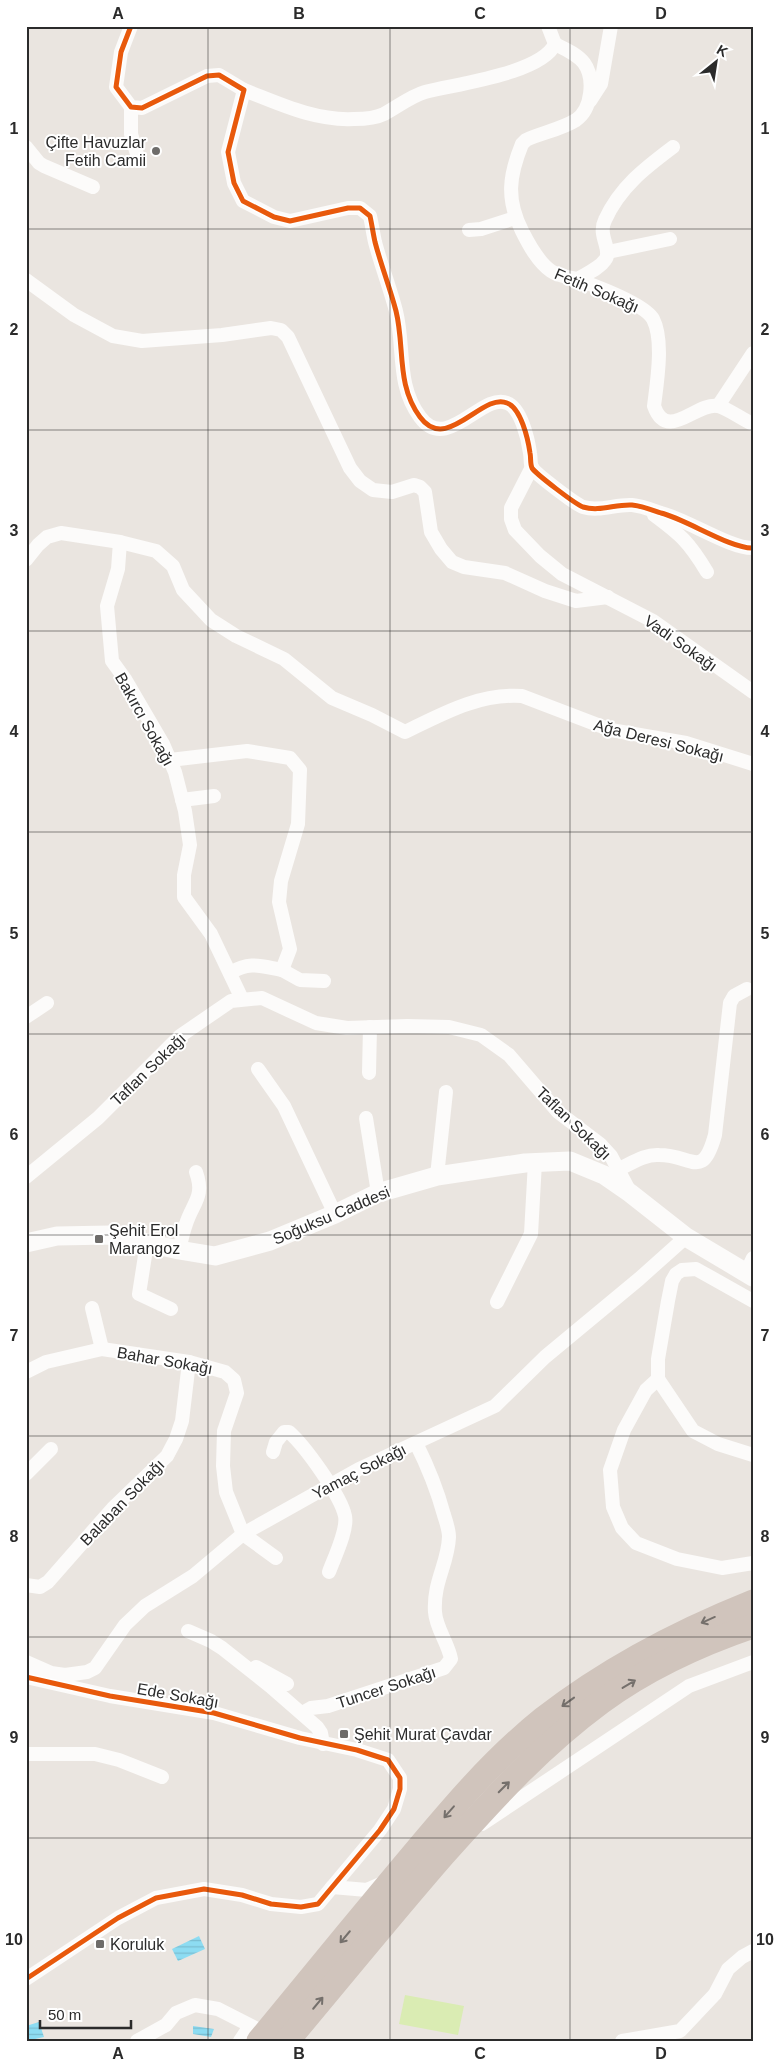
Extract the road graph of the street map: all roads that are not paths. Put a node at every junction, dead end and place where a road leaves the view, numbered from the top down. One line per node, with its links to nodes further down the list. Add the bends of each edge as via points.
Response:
1 (131, 26): 7 (street, via 121,52 116,87)
2 (548, 26): 4 (street)
3 (611, 26): 6 (street, via 601,84)
4 (555, 44): 5 (street, via 540,59 498,76 423,92 382,115 354,119 304,114); 6 (street, via 584,64 588,71)
5 (244, 90): 7 (street, via 219,75 207,76 142,108); 21 (street, via 228,152 234,183 243,200 274,217 290,221 348,208 360,208 370,216 396,313 402,372 411,404 421,419 445,430 497,401 508,403 515,409 525,430)
6 (590, 101): 12 (street, Fetih Sokağı, via 576,120 522,144 510,187)
7 (131, 107): 10 (street, via 131,134)
8 (26, 147): 11 (street, via 44,166)
9 (673, 147): 15 (street, via 637,175 606,218 602,237)
10 (139, 161)
11 (93, 187)
12 (516, 218): 13 (street); 17 (street, Fetih Sokağı, via 528,243 550,270)
13 (469, 230)
14 (670, 239): 15 (street)
15 (608, 252): 17 (street, via 605,261)
16 (26, 280): 27 (street, via 74,315 113,336 142,341 271,328 281,330 288,337 350,468 360,481 374,490 392,492 414,485 420,487 424,492 431,532 452,562 505,573 576,601)
17 (576, 280): 19 (street, Fetih Sokağı, via 626,301 652,317 658,342 654,406 658,416 676,422 708,407)
18 (753, 353): 19 (street)
19 (718, 406): 20 (street)
20 (753, 424)
21 (532, 467): 22 (street, via 582,506 597,510 631,505); 27 (street, Vadi Sokağı, via 511,508 515,530 562,574)
22 (643, 508): 24 (street, via 664,513 738,546); 26 (street, via 680,534)
23 (120, 542): 25 (street, Ağa Deresi Sokağı, via 61,533 47,537); 29 (street, Bakırcı Sokağı, via 118,569 108,606 112,661 136,697); 30 (street, Ağa Deresi Sokağı, via 156,551 173,566 183,590 211,620 284,659 332,698 405,732 448,710 490,697 522,696 611,730 686,743)
24 (753, 548)
25 (26, 560)
26 (707, 572)
27 (608, 597): 28 (street, Vadi Sokağı, via 653,621)
28 (753, 692)
29 (170, 760): 32 (street, Bakırcı Sokağı); 33 (street, via 247,751 290,758 300,770 298,824 278,902 290,949)
30 (753, 764)
31 (214, 796): 32 (street)
32 (182, 800): 34 (street, Bakırcı Sokağı, via 190,845 184,874 184,897 211,934)
33 (282, 970): 34 (street, via 242,965); 35 (street, via 300,980)
34 (230, 973): 37 (street, Bakırcı Sokağı)
35 (324, 982)
36 (746, 989): 46 (street, via 734,996 730,1003 715,1135 704,1161 697,1163 658,1154 642,1157)
37 (242, 999): 40 (street, Taflan Sokağı, via 262,998 316,1023 348,1028); 48 (street, Taflan Sokağı, via 231,1002 180,1036 98,1118)
38 (48, 1003): 39 (street)
39 (26, 1017)
40 (370, 1027): 42 (street); 46 (street, Taflan Sokağı, via 449,1027 481,1035 509,1055 558,1112 600,1144)
41 (258, 1069): 52 (street, via 284,1106)
42 (369, 1073)
43 (446, 1092): 49 (street)
44 (366, 1118): 50 (street)
45 (535, 1162): 49 (main road, Soğuksu Caddesi); 51 (main road, Soğuksu Caddesi, via 570,1161 604,1175); 59 (street, via 531,1234)
46 (619, 1169): 51 (street, Taflan Sokağı)
47 (196, 1172): 56 (street, via 200,1184 199,1198 186,1222)
48 (26, 1176)
49 (437, 1176): 50 (main road, Soğuksu Caddesi)
50 (378, 1192): 52 (main road, Soğuksu Caddesi)
51 (630, 1193): 53 (main road, Soğuksu Caddesi)
52 (335, 1214): 56 (main road, Soğuksu Caddesi, via 270,1241 215,1256)
53 (686, 1237): 57 (main road, Soğuksu Caddesi); 66 (street, Yamaç Sokağı, via 545,1357 495,1406)
54 (26, 1243): 55 (main road, Soğuksu Caddesi, via 57,1236 110,1235)
55 (147, 1243): 56 (main road, Soğuksu Caddesi); 61 (street, via 139,1294)
56 (179, 1250)
57 (751, 1269)
58 (753, 1301): 65 (street, via 696,1269 676,1274 658,1359)
59 (497, 1302)
60 (92, 1308): 62 (street)
61 (171, 1309)
62 (102, 1349): 63 (street, Bahar Sokağı); 64 (street, Bahar Sokağı, via 46,1362)
63 (189, 1362): 72 (street, Bahar Sokağı, via 225,1372 237,1387 224,1431 223,1466 226,1492); 76 (street, Balaban Sokağı, via 182,1421 167,1456 113,1508 44,1586 33,1588)
64 (26, 1372)
65 (658, 1379): 69 (street, via 693,1431 718,1444); 74 (street, via 646,1390 624,1430 610,1470 614,1507 622,1528 636,1543 677,1559 722,1568)
66 (416, 1443): 71 (street, Yamaç Sokağı); 85 (street, Tuncer Sokağı, via 438,1491 449,1536 434,1598 435,1615 450,1659 444,1668)
67 (51, 1449): 70 (street)
68 (273, 1452): 71 (street, via 276,1442 284,1432 289,1432 308,1453)
69 (753, 1455)
70 (26, 1474)
71 (329, 1486): 72 (street, Yamaç Sokağı); 75 (street, via 346,1517 341,1543)
72 (243, 1534): 73 (street); 81 (street, Yamaç Sokağı, via 193,1576 145,1606 125,1625 95,1668 65,1675 51,1673)
73 (276, 1558)
74 (753, 1563)
75 (329, 1572)
76 (26, 1585)
77 (753, 1602): 92 (highway, one-way to 92, via 638,1655 543,1720 480,1776)
78 (753, 1626): 96 (highway, one-way to 78, via 500,1790 550,1742 602,1701 651,1671)
79 (188, 1631): 80 (street, via 211,1641)
80 (232, 1657): 84 (street); 85 (street)
81 (26, 1662)
82 (753, 1662): 89 (street, via 689,1686 409,1873 367,1890)
83 (26, 1678): 86 (street, Ede Sokağı, via 214,1713)
84 (287, 1684)
85 (302, 1713): 86 (street, via 317,1728)
86 (323, 1744): 89 (street, Ede Sokağı, via 388,1760 400,1778 394,1809)
87 (26, 1754): 88 (street, via 94,1754)
88 (162, 1777)
89 (332, 1887): 91 (street, Ede Sokağı, via 318,1904 300,1907 204,1889 156,1898 118,1918)
90 (753, 1950): 97 (street, via 728,1969 714,1994 680,2031)
91 (26, 1979)
92 (254, 2033): 93 (street, via 218,2009 196,2005 176,2013 166,2025); 94 (street); 95 (street)
93 (137, 2041)
94 (240, 2041)
95 (280, 2041)
96 (287, 2041)
97 (622, 2041)

